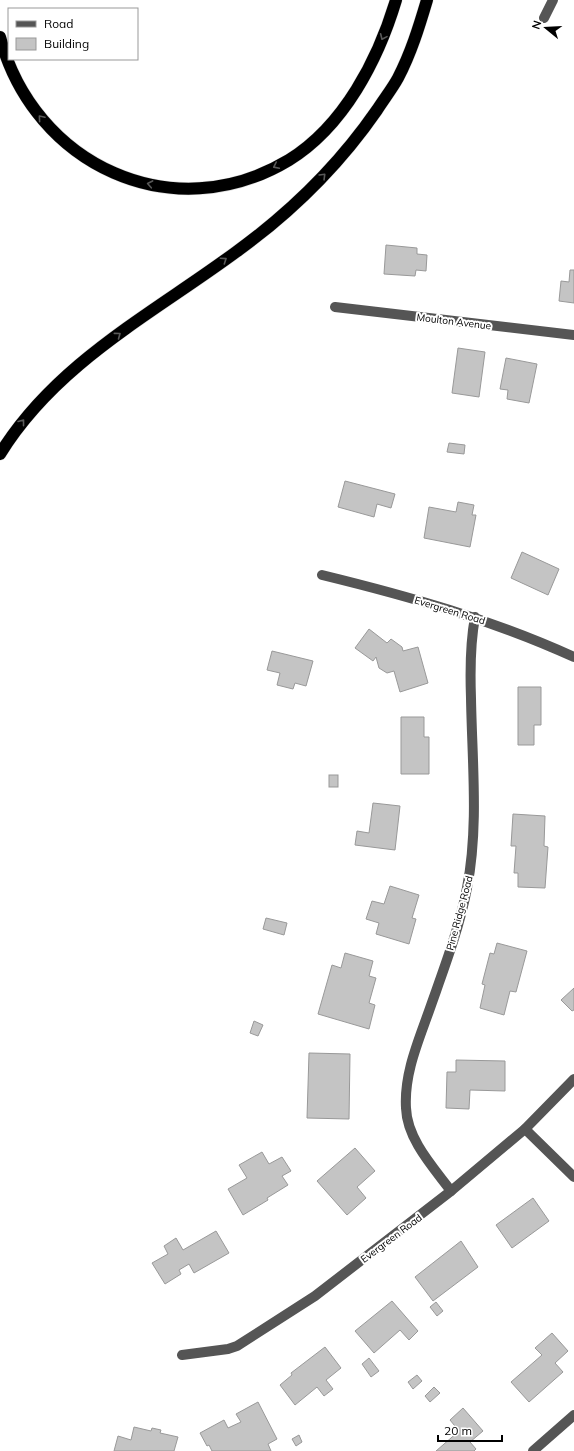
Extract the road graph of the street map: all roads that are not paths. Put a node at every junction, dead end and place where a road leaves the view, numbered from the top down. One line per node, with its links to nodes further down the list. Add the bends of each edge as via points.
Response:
1 (396, 0): 7 (highway, one-way to 7, via 383,37 361,81 342,110 317,138 289,160 247,178 216,186 160,186 125,178 97,165 68,146 32,107)
2 (427, 0): 10 (highway, one-way to 2, via 30,413 64,377 152,309 236,252 304,195 343,156 398,79)
3 (554, 0): 4 (street)
4 (544, 18)
5 (0, 38): 6 (highway, one-way to 5)
6 (8, 59)
7 (8, 60)
8 (335, 307): 9 (street, Moulton Avenue)
9 (574, 335)
10 (0, 454)
11 (322, 574): 12 (street, Evergreen Road)
12 (475, 617): 13 (street, Evergreen Road, via 530,637); 17 (street, Pine Ridge Road, via 471,651 473,819 470,867 457,925 415,1052 406,1094 406,1114 411,1130 427,1159)
13 (574, 657)
14 (574, 1079): 15 (street, Evergreen Road)
15 (525, 1129): 16 (street); 17 (street, Evergreen Road)
16 (574, 1177)
17 (451, 1191): 18 (street, Evergreen Road, via 315,1296 257,1334 228,1349)
18 (182, 1355)
19 (574, 1415): 20 (street)
20 (533, 1451)

